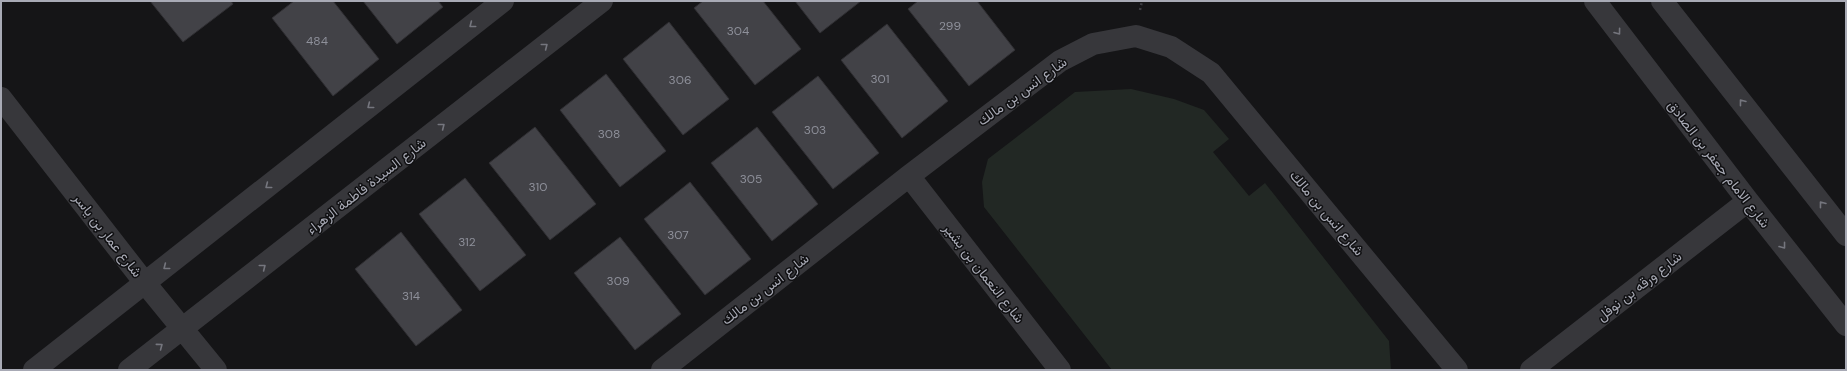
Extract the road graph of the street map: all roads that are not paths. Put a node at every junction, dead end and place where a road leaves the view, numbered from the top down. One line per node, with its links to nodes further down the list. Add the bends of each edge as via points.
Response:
1 (503, 1): 9 (street, one-way to 9)
2 (602, 1): 11 (street, شارع السيدة فاطمة الزهراء, one-way to 2)
3 (1594, 1): 7 (street, شارع الامام جعفر بن الصادق, one-way to 7)
4 (1662, 1): 8 (street, one-way to 4)
5 (1, 98): 9 (street, شارع عمار بن ياسر)
6 (909, 176): 15 (street, شارع انس بن مالك); 16 (street, شارع النعمان بن بشير); 17 (street, شارع انس بن مالك, via 1060,61 1093,44 1136,36 1171,47 1211,74)
7 (1748, 201): 10 (street, شارع الامام جعفر بن الصادق, one-way to 10); 18 (street, شارع ورقه بن نوفل)
8 (1846, 235)
9 (145, 283): 11 (street, شارع عمار بن ياسر); 12 (street)
10 (1846, 325)
11 (183, 329): 13 (street, شارع السيدة فاطمة الزهراء, one-way to 11); 14 (street, شارع عمار بن ياسر)
12 (34, 370)
13 (129, 370)
14 (216, 370)
15 (662, 370)
16 (1060, 370)
17 (1456, 370)
18 (1531, 370)

